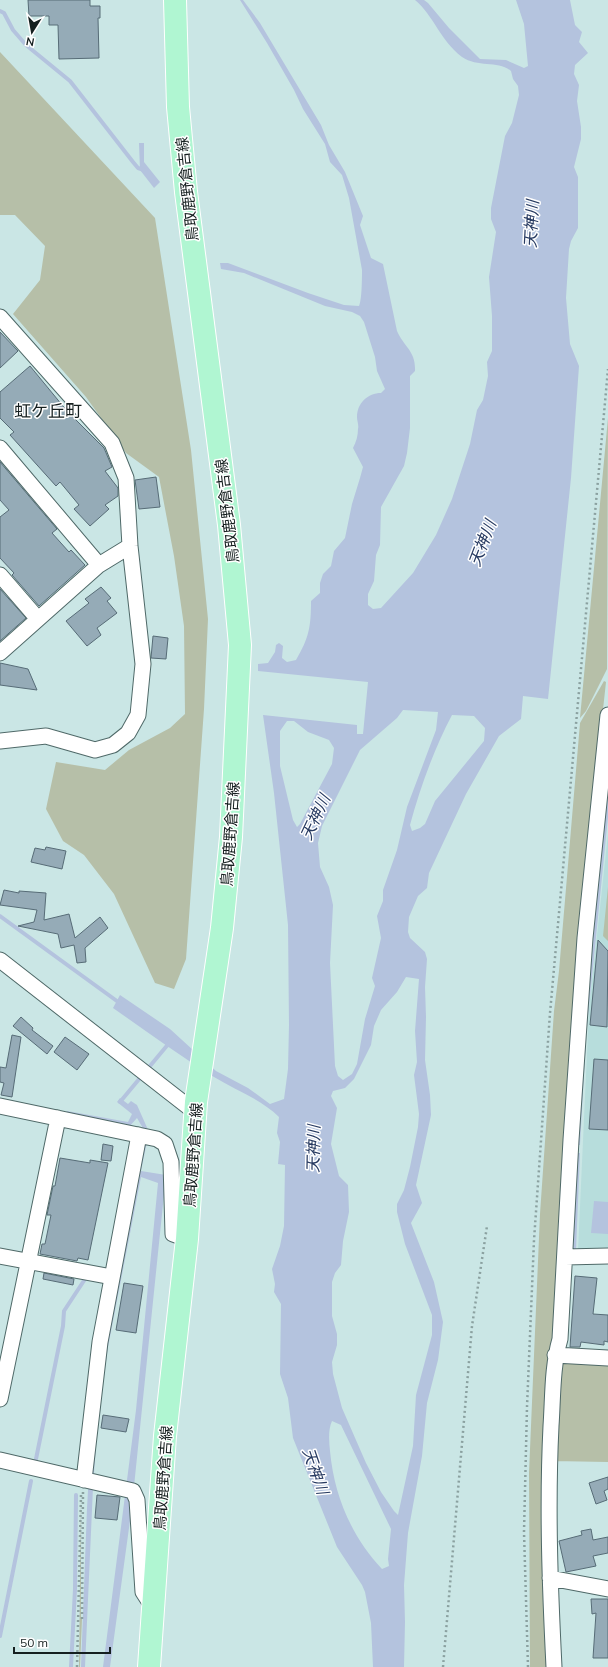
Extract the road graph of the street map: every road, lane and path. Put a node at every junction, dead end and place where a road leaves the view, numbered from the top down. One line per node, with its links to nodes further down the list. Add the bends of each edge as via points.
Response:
1 (175, 0): 15 (main road, 鳥取鹿野倉吉線, via 178,107 186,192 229,525 240,645 231,836 222,928)
2 (0, 317): 5 (street, via 112,443 126,478)
3 (608, 369): 38 (path, via 550,1013 534,1240 525,1516)
4 (0, 448): 6 (street)
5 (130, 546): 6 (street); 12 (street, via 143,664 138,714 128,733 113,745 95,750 46,736)
6 (99, 565): 8 (street)
7 (0, 575): 8 (street)
8 (38, 619): 9 (street)
9 (0, 653)
10 (608, 715): 11 (street)
11 (607, 736): 22 (street, via 585,938 570,1140)
12 (0, 741)
13 (0, 960): 15 (street)
14 (0, 1106): 16 (street)
15 (196, 1107): 19 (main road, 鳥取鹿野倉吉線)
16 (58, 1118): 17 (street); 23 (street)
17 (139, 1135): 19 (street, via 157,1139 165,1144 171,1162 173,1234); 24 (street)
18 (487, 1226): 37 (path, via 472,1326)
19 (187, 1239): 33 (main road, 鳥取鹿野倉吉線, via 165,1436)
20 (0, 1256): 23 (street)
21 (608, 1256): 22 (street)
22 (565, 1257): 25 (street, via 560,1339)
23 (27, 1262): 24 (street); 27 (street)
24 (112, 1277): 29 (street, via 94,1385)
25 (555, 1355): 26 (street); 31 (street, via 550,1458)
26 (608, 1358)
27 (0, 1399)
28 (0, 1460): 29 (street)
29 (84, 1480): 33 (street, via 133,1491 137,1500 143,1592); 34 (path)
30 (81, 1496): 35 (path)
31 (550, 1578): 32 (street); 39 (street)
32 (608, 1589)
33 (154, 1609): 36 (main road, 鳥取鹿野倉吉線)
34 (82, 1619)
35 (77, 1667)
36 (149, 1667)
37 (444, 1667)
38 (528, 1667)
39 (554, 1667)

